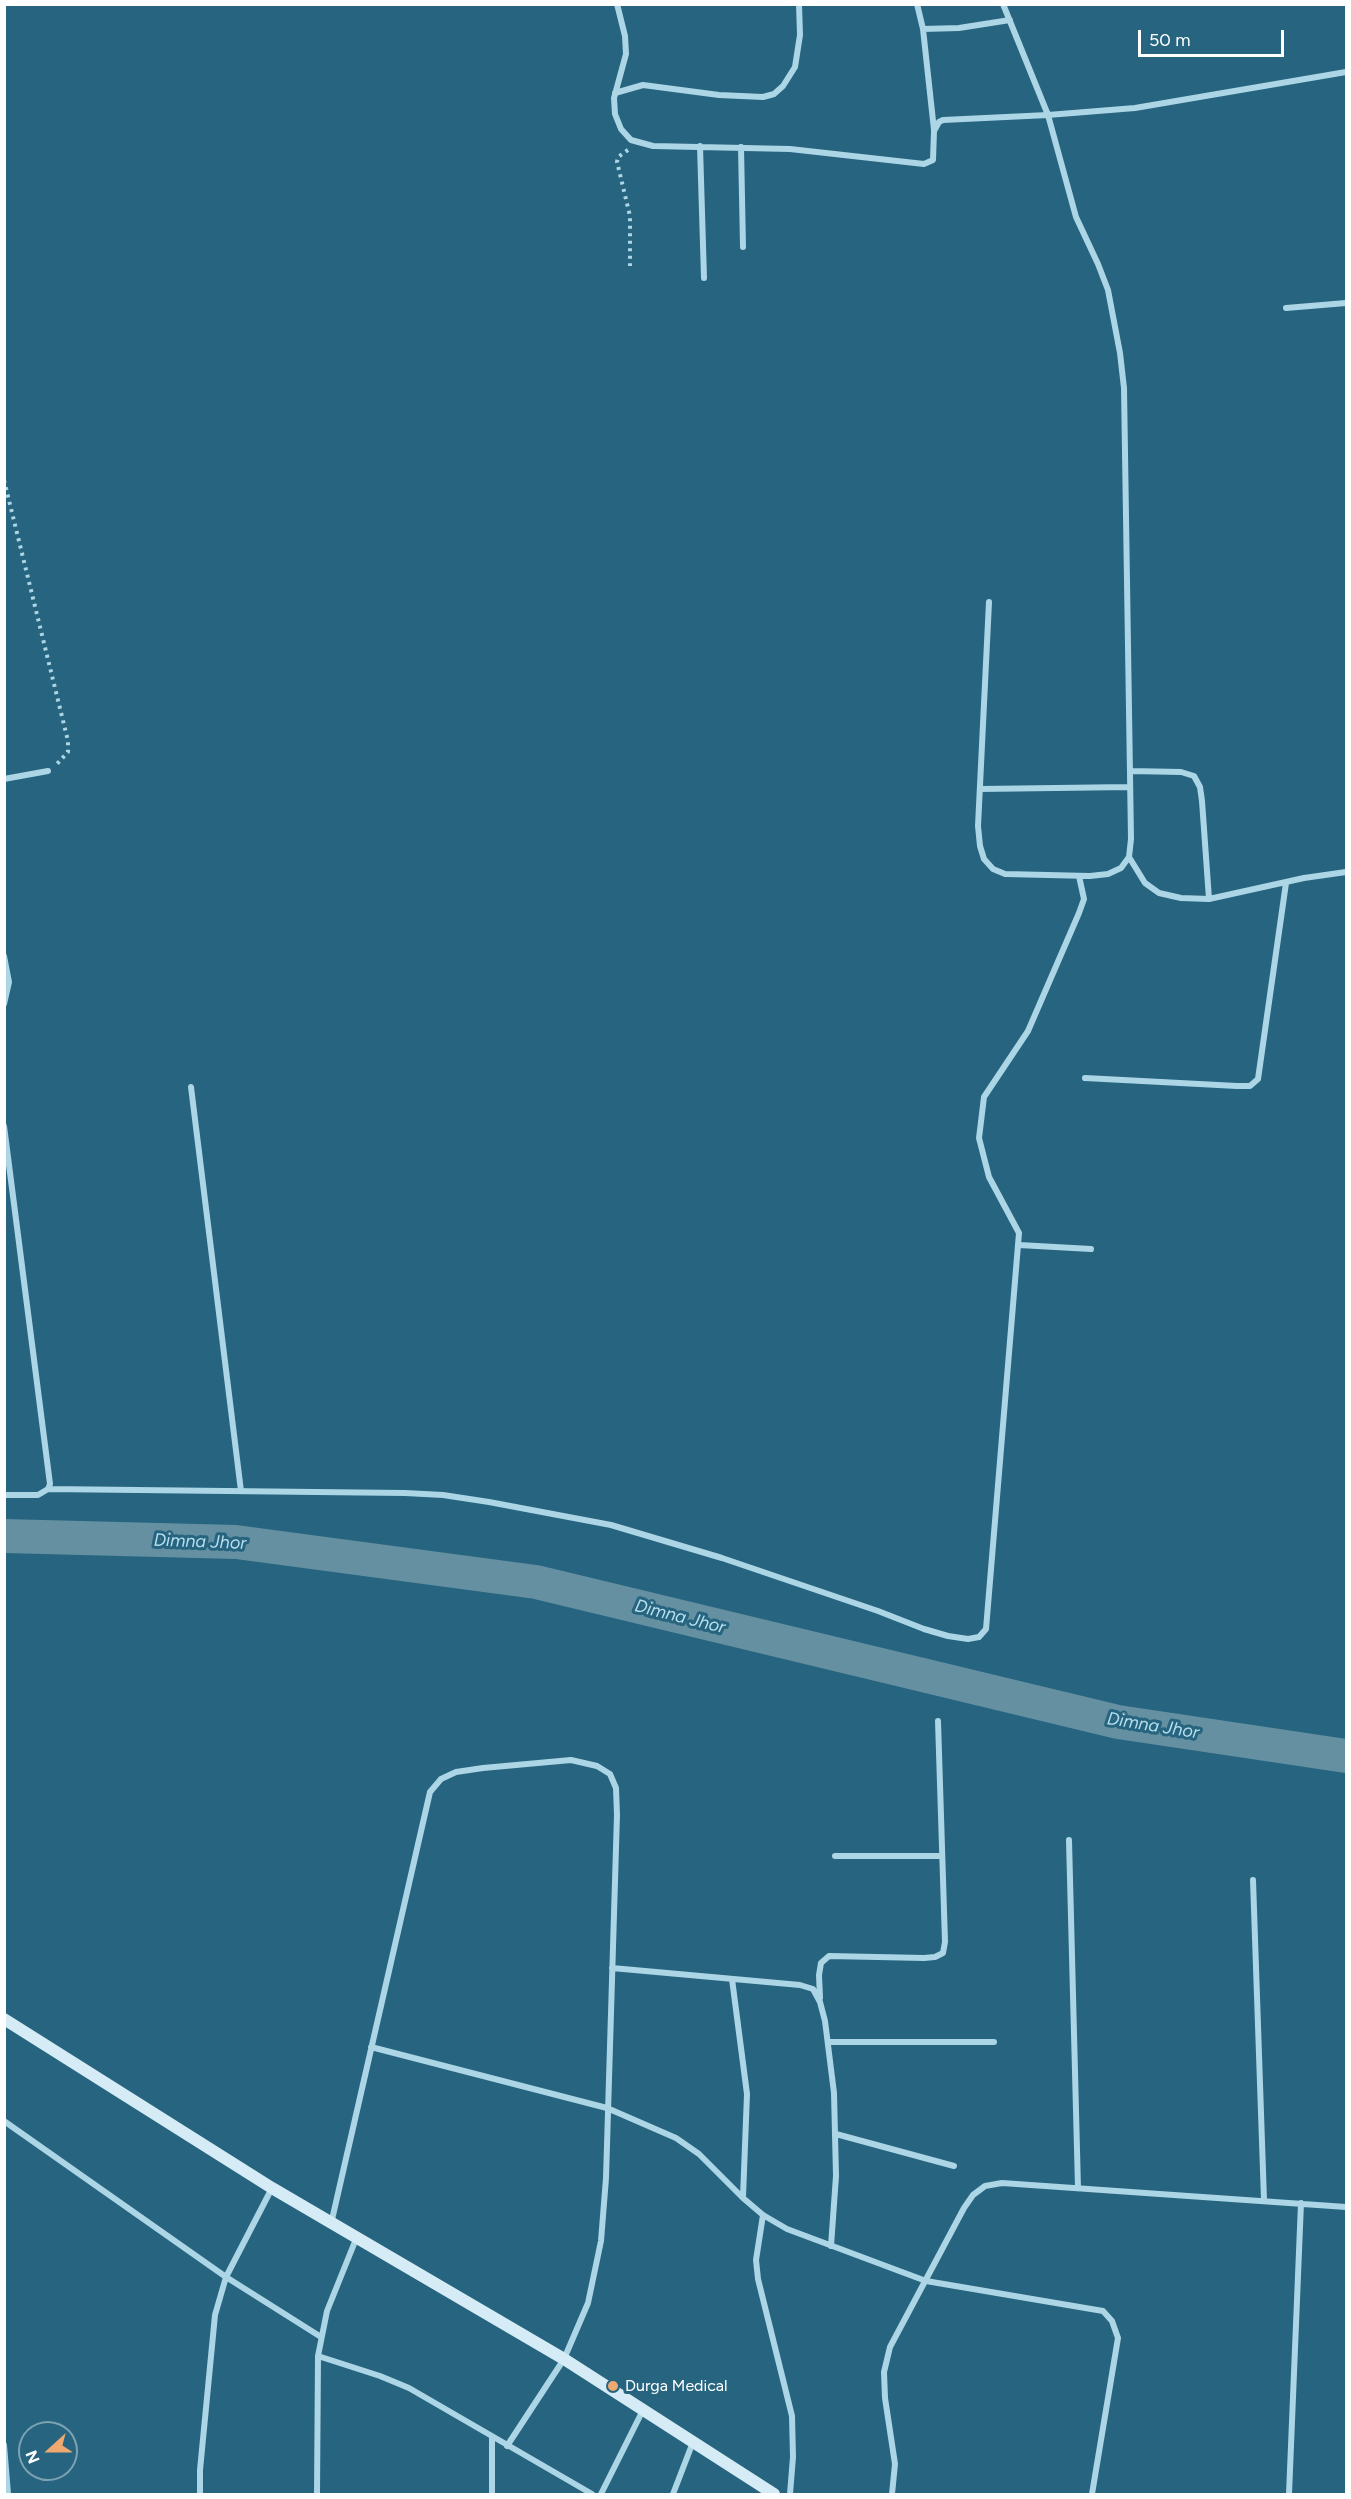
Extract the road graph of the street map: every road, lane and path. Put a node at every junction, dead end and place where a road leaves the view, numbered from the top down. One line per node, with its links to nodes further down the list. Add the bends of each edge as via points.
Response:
1 (617, 4): 8 (street, via 626,54)
2 (799, 4): 8 (street, via 795,67 774,94 718,95 643,85)
3 (917, 4): 6 (street)
4 (1003, 4): 5 (street)
5 (1010, 20): 6 (street); 9 (street)
6 (923, 29): 10 (street)
7 (1347, 72): 9 (street, via 1146,106)
8 (615, 93): 11 (street, via 618,121 625,135)
9 (1048, 115): 10 (street, via 948,119 939,122); 22 (street, via 1076,217 1107,290 1120,353 1124,388)
10 (934, 131): 13 (street, via 933,159 924,164)
11 (638, 143): 12 (street, via 652,147); 15 (path, via 616,162 630,216)
12 (700, 146): 13 (street); 16 (street)
13 (741, 147): 14 (street)
14 (743, 248)
15 (630, 266)
16 (704, 278)
17 (1347, 303): 18 (street)
18 (1286, 308)
19 (4, 480): 21 (path, via 68,741 68,752 62,761)
20 (988, 602): 25 (street)
21 (48, 771): 23 (street)
22 (1130, 771): 24 (street); 30 (street, via 1194,776 1202,801)
23 (4, 779)
24 (1130, 787): 25 (street); 26 (street)
25 (980, 789): 28 (street, via 980,846 993,869 1005,874)
26 (1129, 857): 28 (street, via 1121,868 1108,874); 30 (street, via 1145,883 1159,893)
27 (1347, 872): 29 (street)
28 (1079, 876): 36 (street, via 1084,899 1079,913 1028,1031 984,1097 979,1138 989,1177 1019,1233)
29 (1286, 883): 30 (street); 33 (street, via 1258,1079 1250,1086 1237,1086)
30 (1209, 899)
31 (4, 956): 32 (street, via 9,988)
32 (4, 1004)
33 (1085, 1078)
34 (191, 1087): 39 (street)
35 (4, 1126): 38 (street, via 50,1478)
36 (1019, 1245): 37 (street); 39 (street, via 986,1629 980,1637 968,1639 924,1629 722,1558 611,1525 443,1495)
37 (1091, 1249)
38 (48, 1489): 39 (street); 40 (street, via 38,1495)
39 (242, 1491)
40 (4, 1495)
41 (938, 1721): 44 (street)
42 (1069, 1840): 58 (street)
43 (835, 1856): 44 (street)
44 (942, 1856): 48 (street, via 943,1953 935,1958 829,1956 821,1963)
45 (1253, 1880): 60 (street)
46 (612, 1968): 47 (street); 52 (street, via 617,1815 616,1788 610,1774 597,1766 571,1760 456,1772 441,1779 430,1792); 53 (street)
47 (732, 1979): 48 (street, via 800,1985 813,1989); 59 (street, via 747,2094)
48 (820, 2002): 50 (street)
49 (4, 2019): 57 (street)
50 (829, 2042): 51 (street); 55 (street)
51 (994, 2042)
52 (371, 2047): 53 (street); 64 (street)
53 (607, 2108): 59 (street, via 676,2138 699,2154); 71 (street, via 606,2178 596,2271 588,2303)
54 (4, 2121): 67 (street)
55 (836, 2134): 56 (street); 66 (street)
56 (954, 2166)
57 (272, 2188): 64 (street); 67 (street)
58 (1078, 2188): 60 (street); 68 (street, via 1002,2183 985,2186 964,2208)
59 (743, 2198): 63 (street)
60 (1264, 2200): 61 (street)
61 (1301, 2203): 62 (street); 88 (street)
62 (1347, 2207)
63 (763, 2215): 66 (street); 85 (street, via 756,2260 792,2416)
64 (331, 2224): 65 (street)
65 (356, 2239): 69 (street, via 327,2311); 71 (street)
66 (831, 2246): 68 (street)
67 (226, 2277): 69 (street); 78 (street, via 215,2315)
68 (926, 2281): 86 (street, via 890,2347 884,2372 895,2464); 87 (street, via 1103,2311 1112,2321 1118,2338)
69 (321, 2337): 70 (street)
70 (318, 2356): 73 (street, via 408,2388); 79 (street)
71 (564, 2359): 72 (street); 76 (street)
72 (643, 2409): 74 (street); 82 (street)
73 (492, 2437): 76 (street); 80 (street)
74 (693, 2441): 83 (street); 84 (street)
75 (4, 2445): 77 (street)
76 (507, 2446): 81 (street)
77 (8, 2494)
78 (200, 2494)
79 (317, 2494)
80 (492, 2494)
81 (592, 2494)
82 (601, 2494)
83 (673, 2494)
84 (774, 2494)
85 (790, 2494)
86 (892, 2494)
87 (1092, 2494)
88 (1289, 2494)

